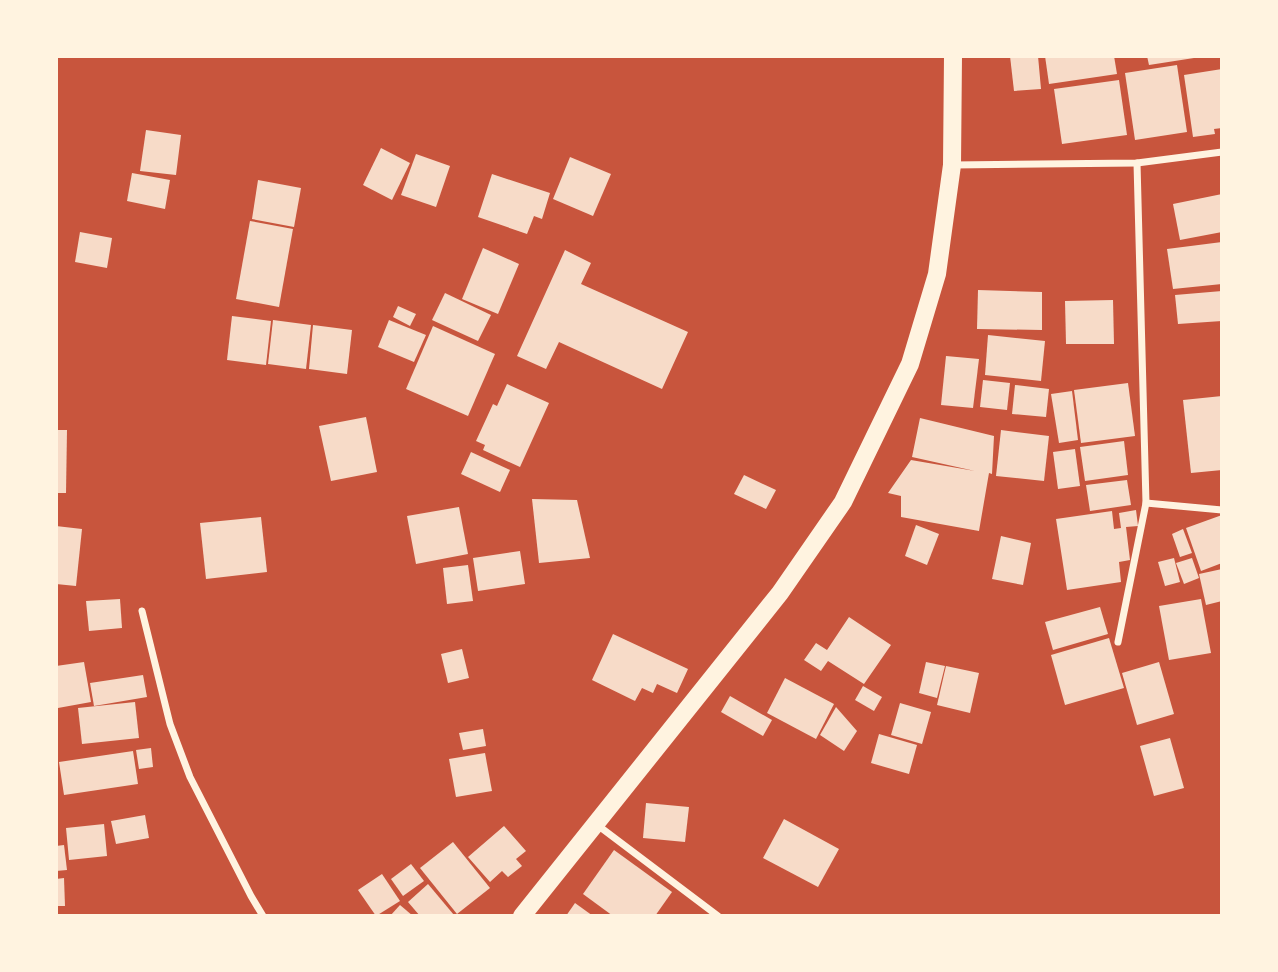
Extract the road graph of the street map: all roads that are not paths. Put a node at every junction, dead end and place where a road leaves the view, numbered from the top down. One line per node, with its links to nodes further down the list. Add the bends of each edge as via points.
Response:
1 (953, 56): 4 (main road)
2 (1222, 152): 3 (street)
3 (1137, 163): 4 (street); 5 (street)
4 (953, 164): 9 (main road, via 937,274 910,364 843,502 779,593)
5 (1146, 503): 6 (street); 8 (street)
6 (1222, 510)
7 (142, 611): 10 (street, via 170,724 190,777)
8 (1118, 642)
9 (595, 824): 11 (main road); 12 (street)
10 (263, 916)
11 (522, 916)
12 (718, 916)

